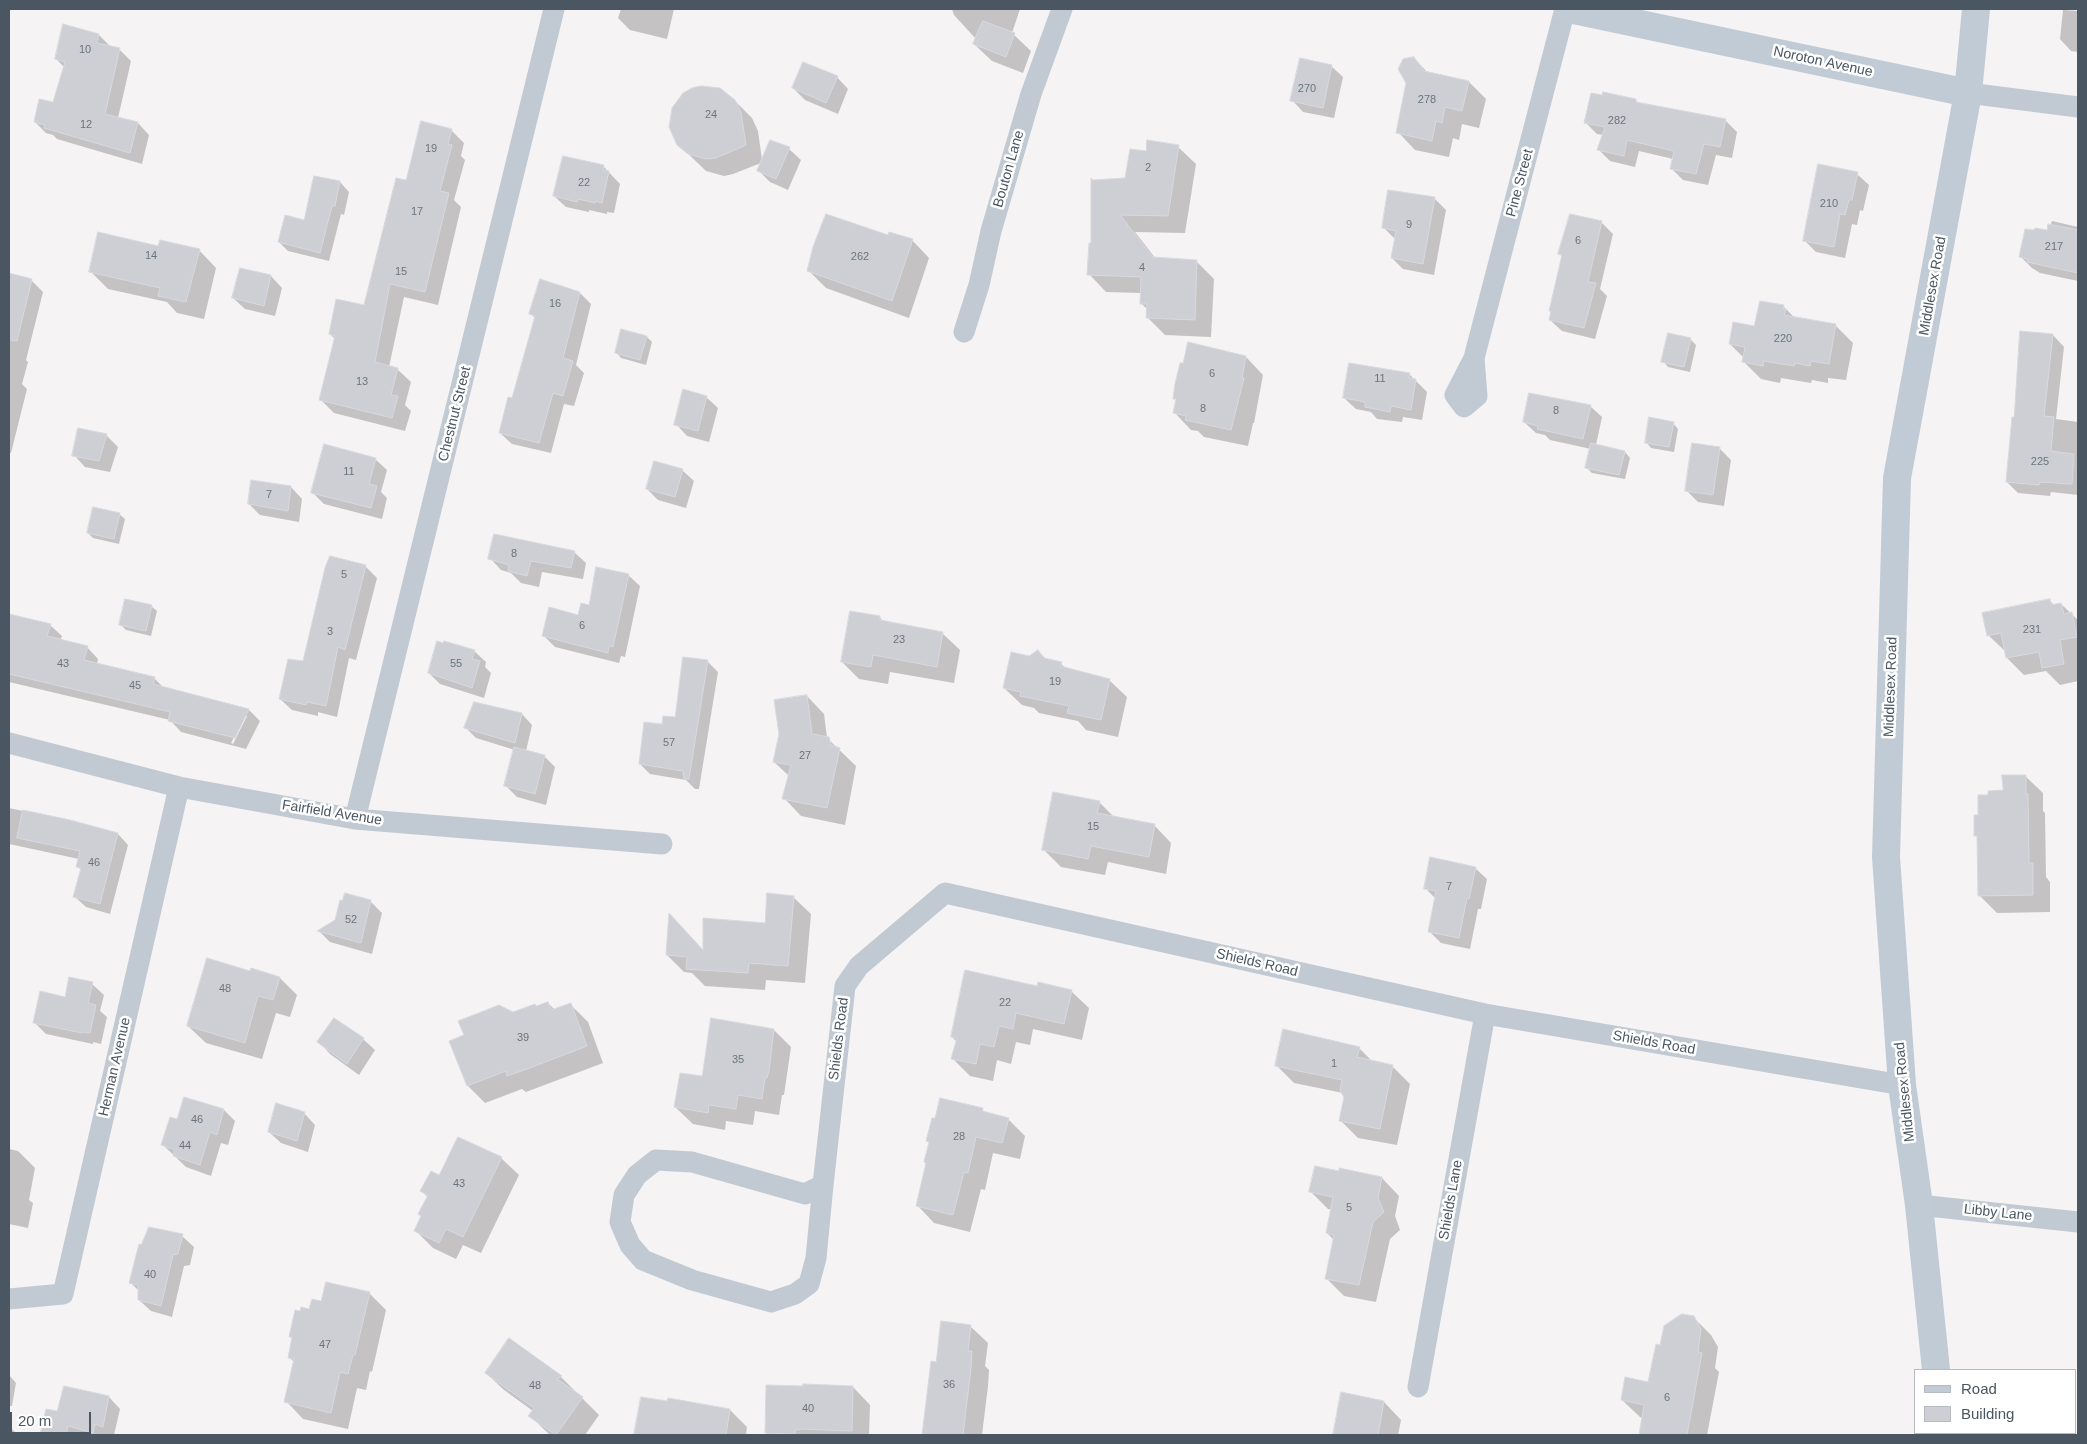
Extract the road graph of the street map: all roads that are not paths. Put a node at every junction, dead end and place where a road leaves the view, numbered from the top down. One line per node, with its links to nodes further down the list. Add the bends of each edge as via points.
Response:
1 (554, 9): 11 (street, Chestnut Street)
2 (1062, 9): 7 (street, Bouton Lane, via 1031,94)
3 (1567, 9): 5 (main road, Noroton Avenue); 8 (street, Pine Street)
4 (1976, 9): 5 (main road, Middlesex Road)
5 (1968, 93): 6 (street, Noroton Avenue); 14 (main road, Middlesex Road, via 1897,478 1886,857)
6 (2078, 107)
7 (964, 332)
8 (1474, 358)
9 (9, 743): 10 (street, Fairfield Avenue)
10 (179, 787): 11 (street, Fairfield Avenue); 18 (street, Herman Avenue, via 63,1294)
11 (355, 819): 12 (street, Fairfield Avenue)
12 (662, 844)
13 (1485, 1014): 14 (street, Shields Road); 15 (street, Shields Road, via 945,893 859,966 845,986); 20 (street, Shields Lane)
14 (1902, 1085): 16 (main road, Middlesex Road)
15 (823, 1185): 15 (street, Shields Road, via 805,1194 692,1162 656,1160 637,1175 624,1195 620,1222 630,1245 643,1260 692,1280 771,1302 795,1294 809,1284 816,1258)
16 (1919, 1205): 17 (street, Libby Lane); 19 (main road, Middlesex Road)
17 (2078, 1222)
18 (9, 1299)
19 (1936, 1369)
20 (1418, 1387)

